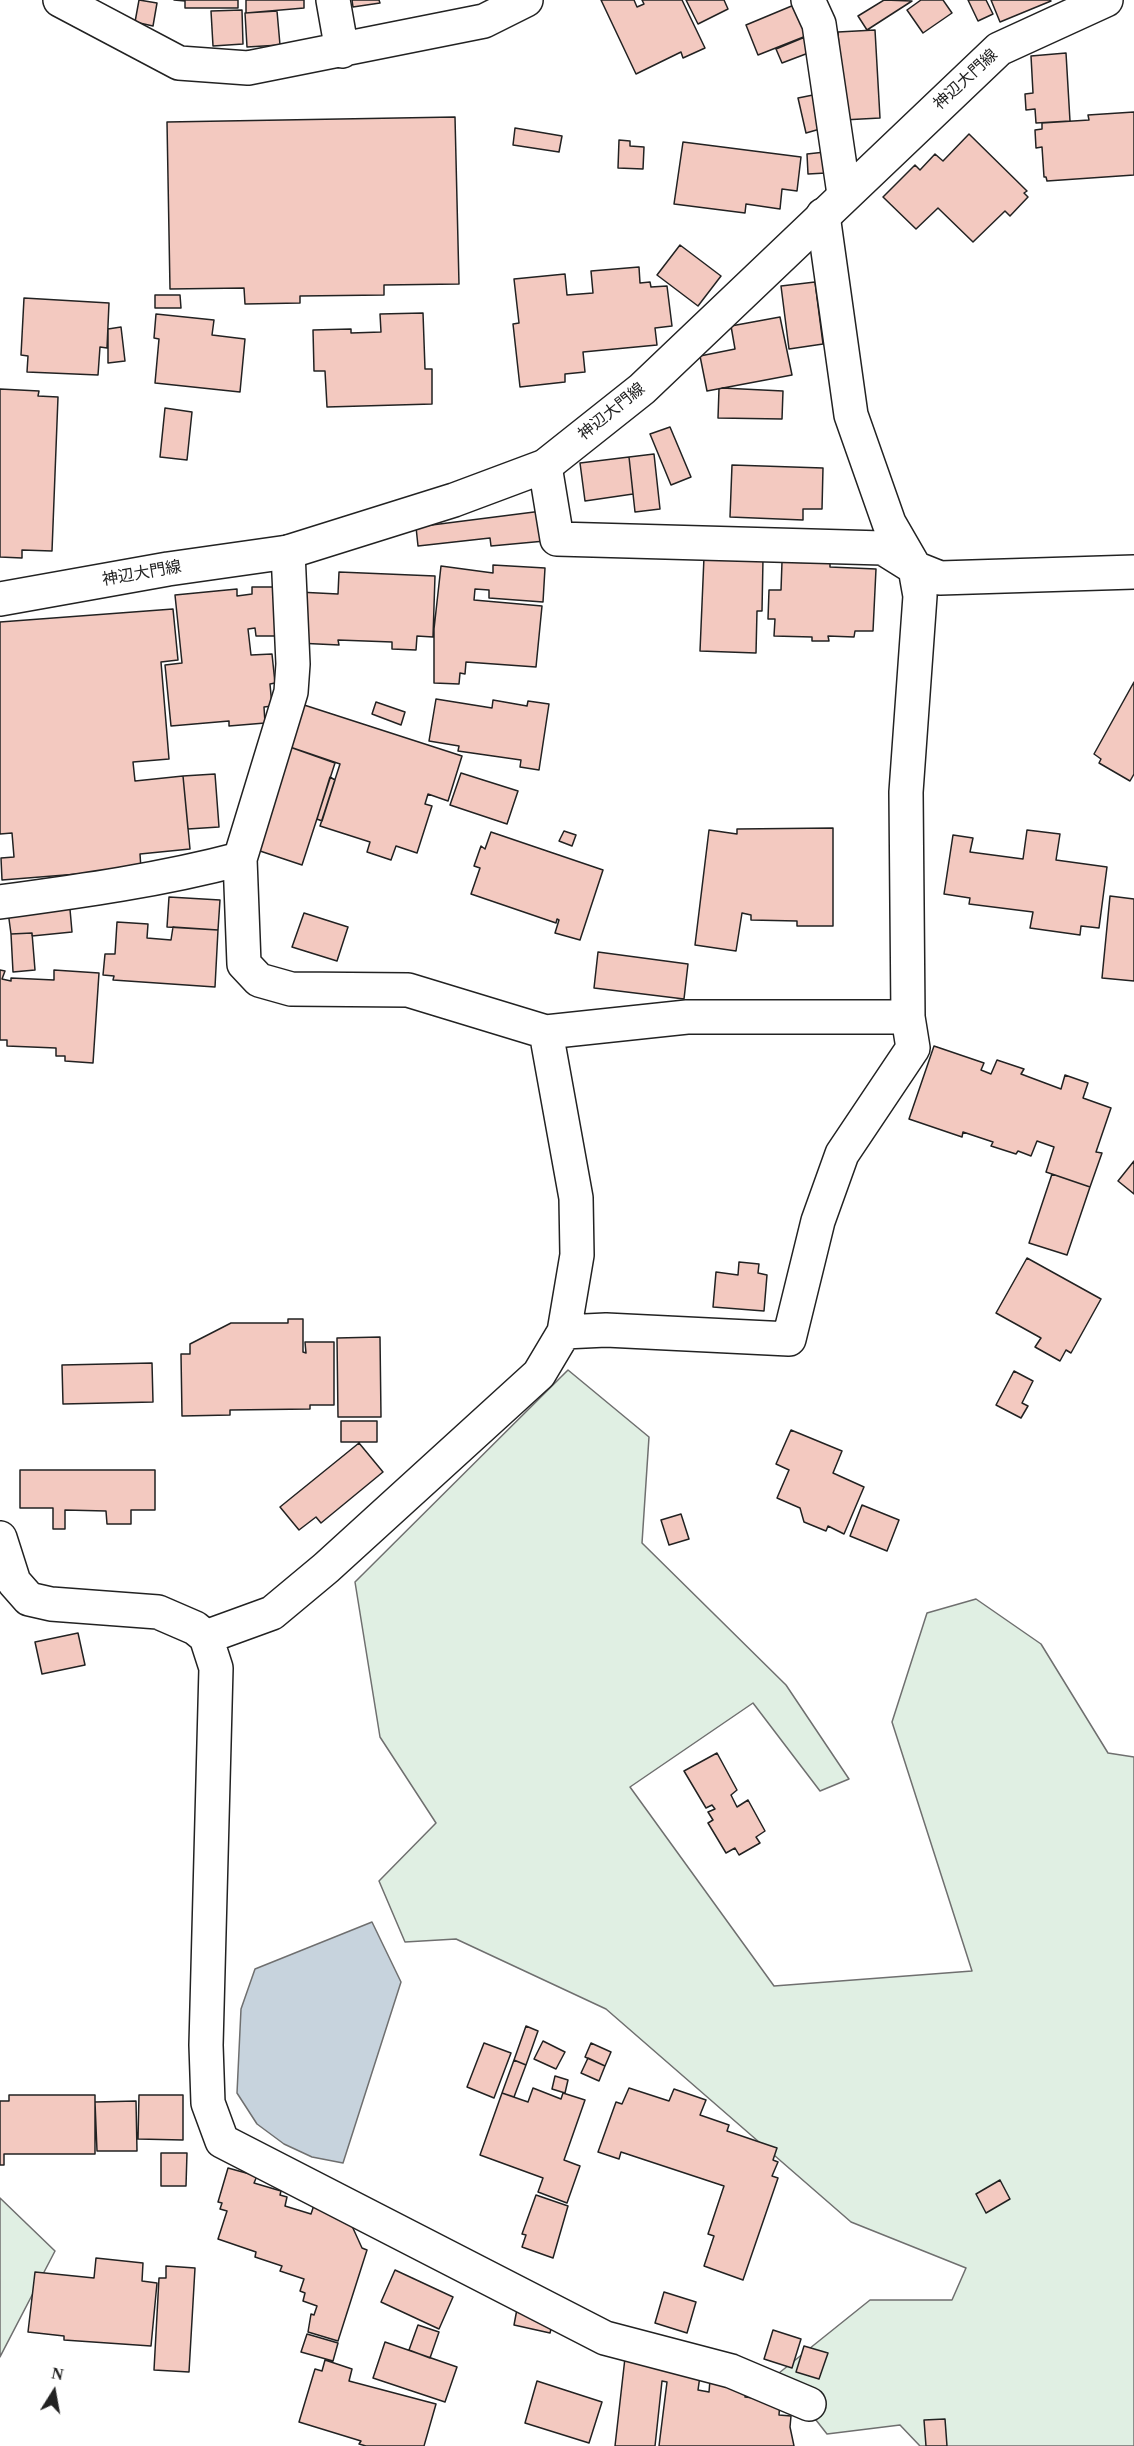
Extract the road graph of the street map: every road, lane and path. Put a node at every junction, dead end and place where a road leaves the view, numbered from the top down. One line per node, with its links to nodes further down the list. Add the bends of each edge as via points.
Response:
1 (60, 0): 6 (street, via 179,63 249,68)
2 (333, 0): 6 (street)
3 (526, 0): 6 (street, via 484,21)
4 (808, 0): 7 (street, via 819,24)
5 (1106, 0): 7 (street, 神辺大門線, via 999,49)
6 (342, 51)
7 (834, 205): 8 (street, 神辺大門線, via 642,389); 10 (street, via 851,415 889,523)
8 (544, 466): 9 (street, 神辺大門線, via 454,500); 10 (street, via 557,538 883,548)
9 (288, 552): 12 (street, 神辺大門線); 13 (street, via 291,692)
10 (915, 568): 11 (street, via 940,578); 15 (street, via 920,596 906,792)
11 (1134, 572)
12 (0, 599)
13 (240, 859): 14 (street, via 111,887); 16 (street, via 244,964 259,980 291,989 408,990)
14 (0, 902)
15 (908, 1017): 16 (street, via 687,1017); 17 (street, via 914,1048 842,1154 818,1221 789,1339 606,1330)
16 (546, 1032): 17 (street, via 576,1198 577,1255)
17 (564, 1332): 19 (street, via 539,1374 326,1568 272,1613)
18 (0, 1538): 19 (street, via 14,1582 29,1599 158,1612)
19 (206, 1637): 20 (street, via 216,1668 206,2045 208,2103 222,2141 605,2337 731,2370)
20 (809, 2404)

